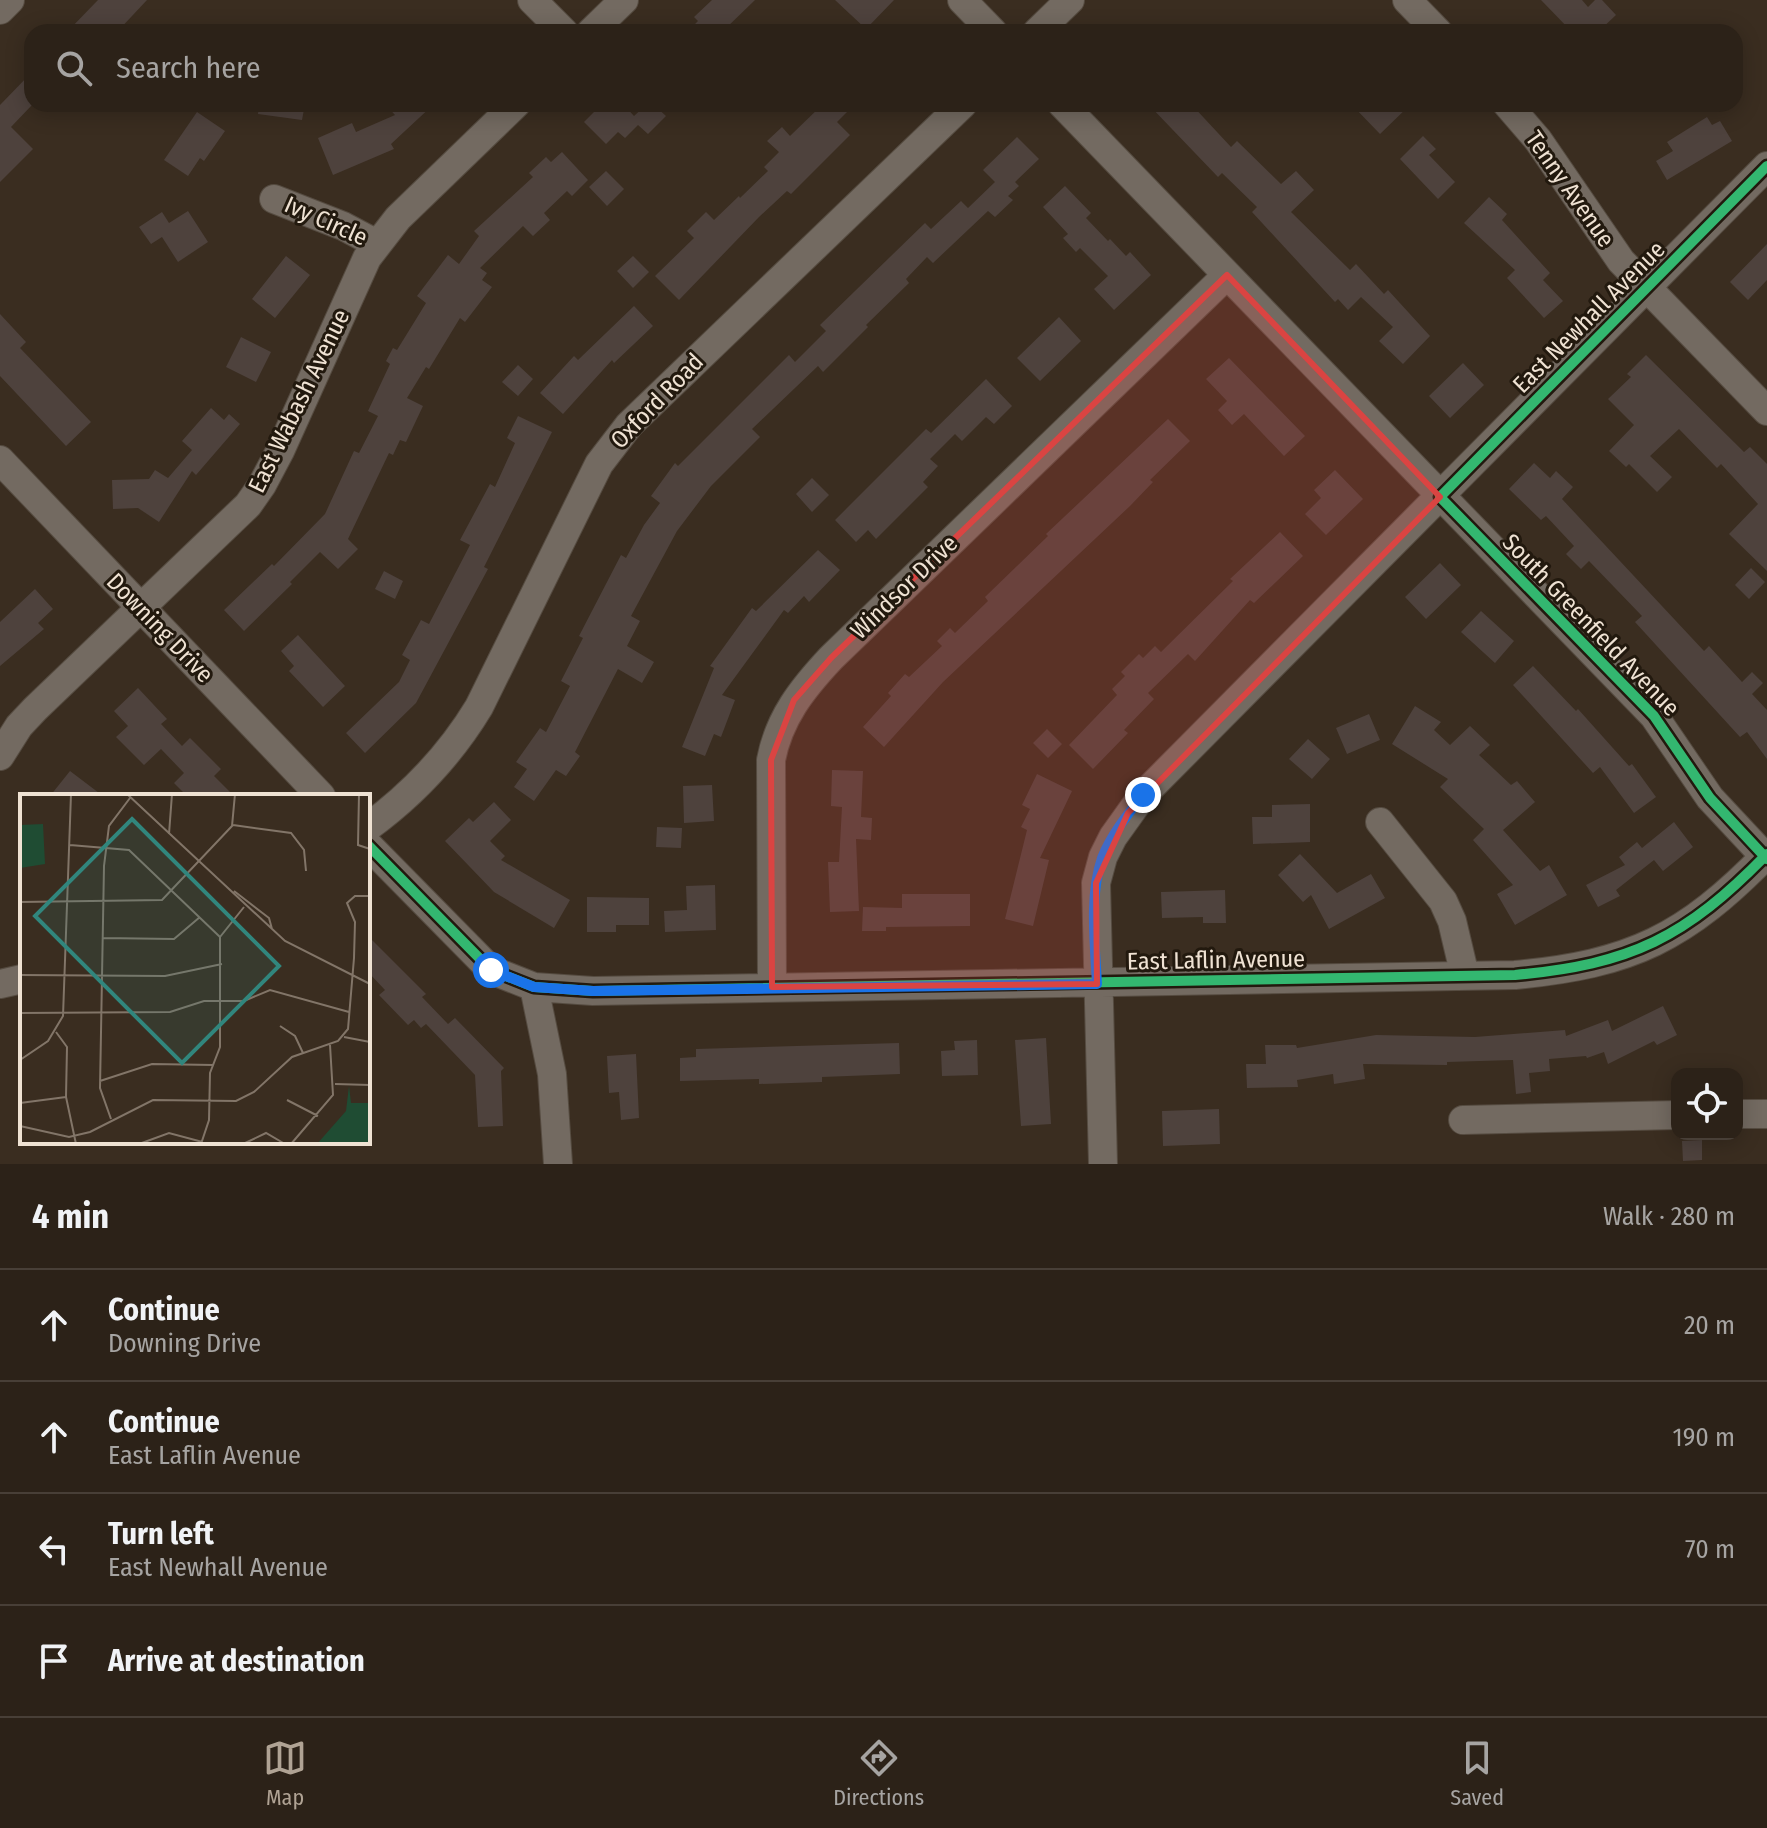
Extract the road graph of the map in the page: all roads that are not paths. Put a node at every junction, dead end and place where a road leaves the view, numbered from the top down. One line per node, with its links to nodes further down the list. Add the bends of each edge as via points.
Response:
1 (10, 0): 7 (street)
2 (532, 0): 8 (street)
3 (624, 0): 9 (street)
4 (962, 0): 10 (street)
5 (1070, 0): 11 (street)
6 (1407, 0): 12 (street)
7 (0, 10)
8 (556, 24)
9 (599, 24)
10 (985, 24)
11 (1045, 24)
12 (1430, 24)
13 (508, 112): 19 (street, East Wabash Avenue)
14 (955, 112): 29 (street, Oxford Road, via 620,435 599,464 463,734 430,774)
15 (1070, 112): 20 (street, South Greenfield Avenue)
16 (1514, 112): 21 (street, Tenny Avenue, via 1607,242)
17 (1767, 166): 21 (street, East Newhall Avenue)
18 (274, 199): 19 (street, Ivy Circle)
19 (377, 244): 25 (street, East Wabash Avenue, via 262,485 248,505)
20 (1227, 275): 24 (street, South Greenfield Avenue); 37 (street, Windsor Drive, via 831,658 794,700 771,760)
21 (1646, 287): 22 (street, Tenny Avenue); 24 (street, East Newhall Avenue)
22 (1767, 411)
23 (0, 460): 25 (street, Downing Drive)
24 (1440, 497): 31 (street, South Greenfield Avenue, via 1654,716 1710,798); 35 (street, East Newhall Avenue, via 1128,813 1103,857 1096,883)
25 (141, 608): 26 (street, East Wabash Avenue, via 35,709); 27 (street, Downing Drive)
26 (0, 756)
27 (319, 794)
28 (1380, 822): 32 (street, via 1443,901)
29 (370, 826)
30 (370, 847): 36 (street, via 491,970)
31 (1766, 857): 32 (street, East Laflin Avenue, via 1717,902 1646,948 1566,970)
32 (1465, 976): 35 (street, East Laflin Avenue)
33 (20, 979): 34 (street)
34 (0, 984)
35 (1097, 984): 37 (street, East Laflin Avenue); 43 (street, East Newhall Avenue)
36 (534, 987): 37 (street, East Laflin Avenue); 42 (street, via 552,1074)
37 (772, 987)
38 (1743, 1114): 39 (street)
39 (1767, 1114)
40 (1671, 1115): 41 (street)
41 (1463, 1120)
42 (558, 1164)
43 (1103, 1164)

